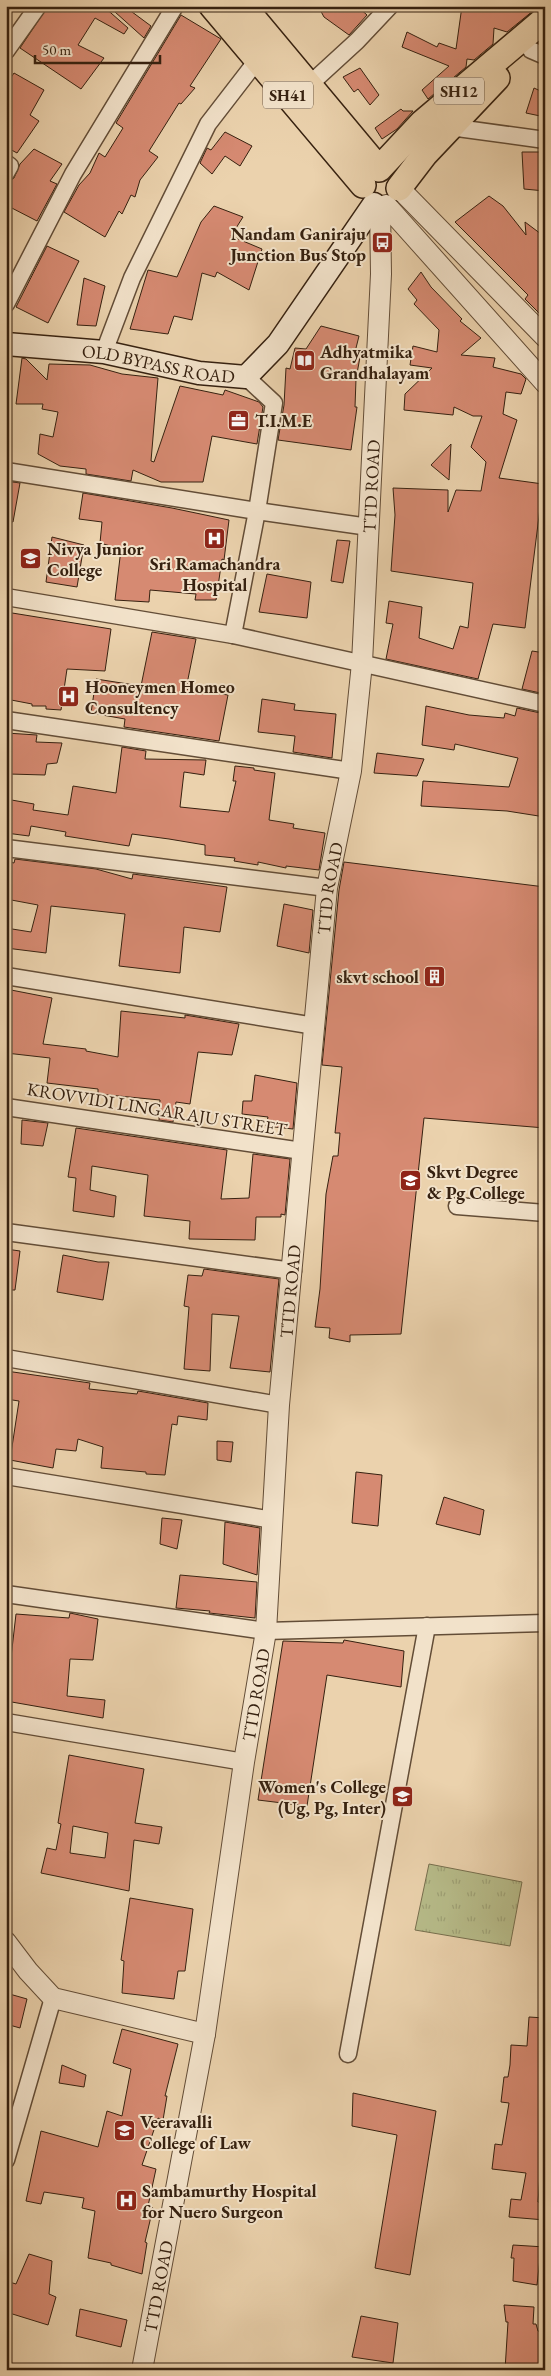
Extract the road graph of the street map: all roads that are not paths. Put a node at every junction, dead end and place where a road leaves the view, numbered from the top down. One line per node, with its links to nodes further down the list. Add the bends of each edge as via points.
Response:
1 (38, 6): 9 (street)
2 (175, 6): 16 (street, via 73,174)
3 (212, 6): 8 (main road, SH41)
4 (243, 6): 8 (main road, SH41)
5 (390, 6): 10 (street)
6 (545, 19): 15 (main road, SH12, via 422,123)
7 (540, 48): 11 (main road, SH12, via 497,78)
8 (265, 50): 10 (main road, SH41); 15 (main road, SH41); 19 (street, via 208,124 132,278)
9 (6, 51)
10 (309, 84): 15 (main road, SH41)
11 (450, 127): 12 (street); 15 (main road, SH12)
12 (545, 140)
13 (6, 164): 14 (street, via 10,166)
14 (6, 173)
15 (380, 193): 17 (street); 20 (main road, OLD BYPASS ROAD, via 278,344); 21 (street); 24 (street, TTD ROAD, via 381,274)
16 (6, 304)
17 (543, 331)
18 (7, 346): 19 (main road, OLD BYPASS ROAD)
19 (104, 352): 20 (main road, OLD BYPASS ROAD, via 198,373)
20 (246, 377): 23 (street, via 274,403)
21 (545, 383)
22 (6, 471): 23 (street)
23 (257, 511): 24 (street); 26 (street)
24 (369, 527): 27 (street, TTD ROAD)
25 (6, 597): 26 (street)
26 (233, 635): 27 (street)
27 (362, 663): 28 (street); 30 (street, TTD ROAD)
28 (545, 704)
29 (6, 720): 30 (street)
30 (351, 772): 32 (street, TTD ROAD)
31 (6, 848): 32 (street)
32 (327, 888): 34 (street, TTD ROAD)
33 (6, 976): 34 (street)
34 (315, 1026): 36 (street, TTD ROAD)
35 (6, 1107): 36 (street, KROVVIDI LINGARAJU STREET)
36 (302, 1151): 40 (street, TTD ROAD)
37 (457, 1206): 38 (street)
38 (545, 1213)
39 (6, 1232): 40 (street)
40 (293, 1271): 42 (street, TTD ROAD)
41 (6, 1358): 42 (street)
42 (279, 1405): 44 (street, TTD ROAD)
43 (6, 1476): 44 (street)
44 (273, 1520): 48 (street, TTD ROAD)
45 (6, 1594): 48 (street)
46 (545, 1623): 47 (street)
47 (427, 1626): 48 (street); 54 (street)
48 (266, 1631): 50 (street, TTD ROAD)
49 (6, 1722): 50 (street)
50 (244, 1762): 53 (street, TTD ROAD)
51 (6, 1942): 52 (street)
52 (52, 1998): 53 (street); 55 (street)
53 (205, 2034): 56 (street, TTD ROAD)
54 (348, 2054)
55 (6, 2160)
56 (142, 2370)

